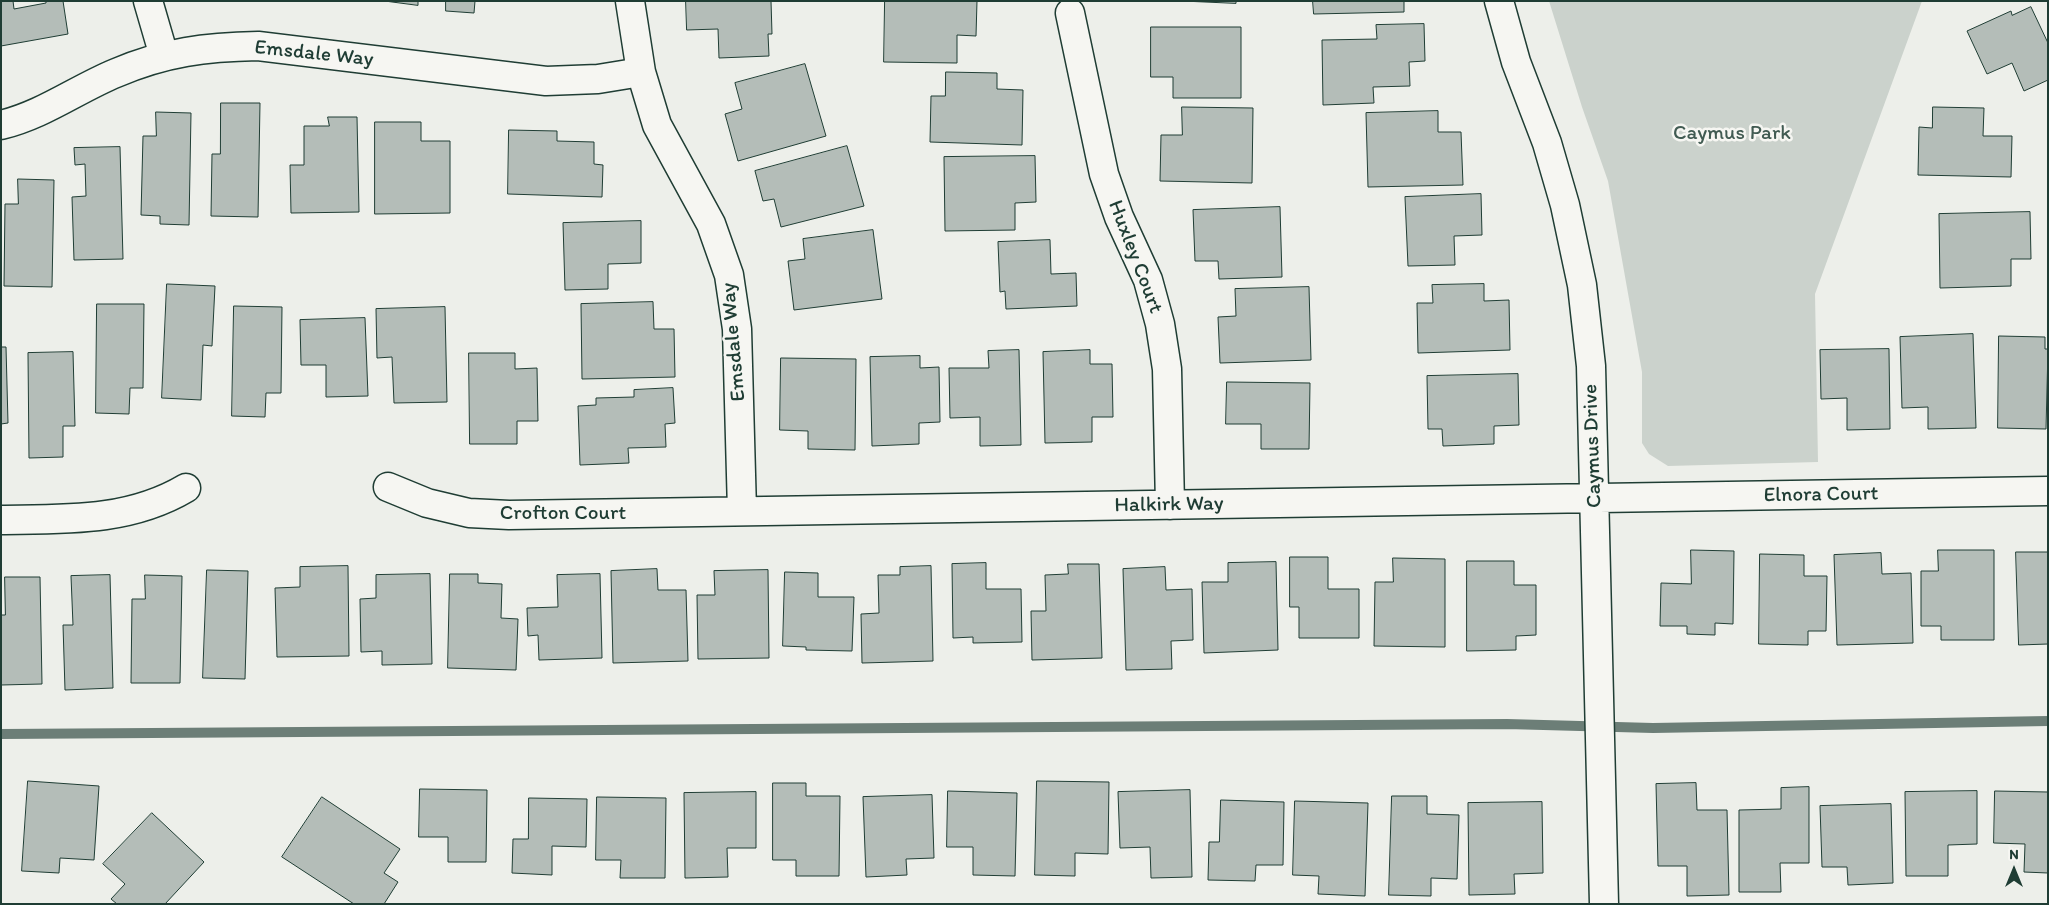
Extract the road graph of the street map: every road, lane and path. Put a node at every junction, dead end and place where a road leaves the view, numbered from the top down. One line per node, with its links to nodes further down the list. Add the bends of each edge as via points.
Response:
1 (148, 1): 5 (street)
2 (630, 1): 6 (street, Emsdale Way)
3 (1499, 1): 11 (street, Caymus Drive, via 1516,62 1547,143 1565,205 1582,285 1591,366)
4 (1070, 13): 12 (street, Huxley Court, via 1104,174 1119,217 1148,280 1160,324 1167,369)
5 (164, 56): 6 (street, Emsdale Way, via 212,47 258,46 546,80 598,79); 7 (street, Emsdale Way, via 115,73 50,107)
6 (641, 72): 13 (street, Emsdale Way, via 657,124 711,224 729,275 737,329)
7 (1, 125)
8 (388, 487): 13 (street, Crofton Court, via 427,504 469,513)
9 (186, 488): 14 (street, via 127,512 85,519)
10 (2048, 491): 11 (street, Elnora Court)
11 (1595, 498): 12 (street, Halkirk Way); 15 (street, Caymus Drive)
12 (1170, 505): 13 (street, Halkirk Way)
13 (742, 511)
14 (1, 520)
15 (1604, 904)

